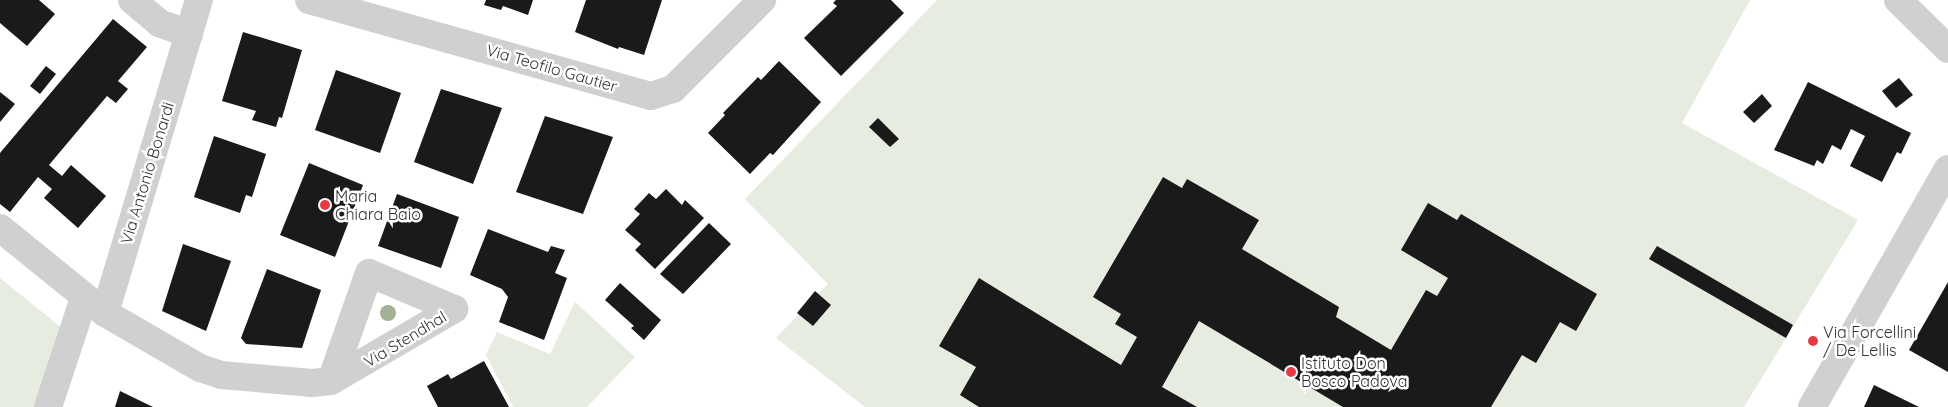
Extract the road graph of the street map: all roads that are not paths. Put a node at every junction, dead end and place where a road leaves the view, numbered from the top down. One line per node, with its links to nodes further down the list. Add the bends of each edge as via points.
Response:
1 (132, 0): 6 (street, via 160,23)
2 (199, 0): 6 (street, Via Antonio Bonardi)
3 (309, 0): 4 (street, Via Teofilo Gautier, via 651,96 673,89)
4 (762, 0)
5 (1898, 0): 7 (street)
6 (189, 34): 10 (street, Via Antonio Bonardi)
7 (1948, 49)
8 (1948, 169): 13 (street)
9 (0, 228): 10 (street)
10 (95, 306): 11 (street, Via Stendhal, via 200,368 222,375 312,383); 12 (street, Via Antonio Bonardi)
11 (331, 381): 11 (street, Via Stendhal, via 350,373 454,309 369,273)
12 (48, 407)
13 (1812, 407)

